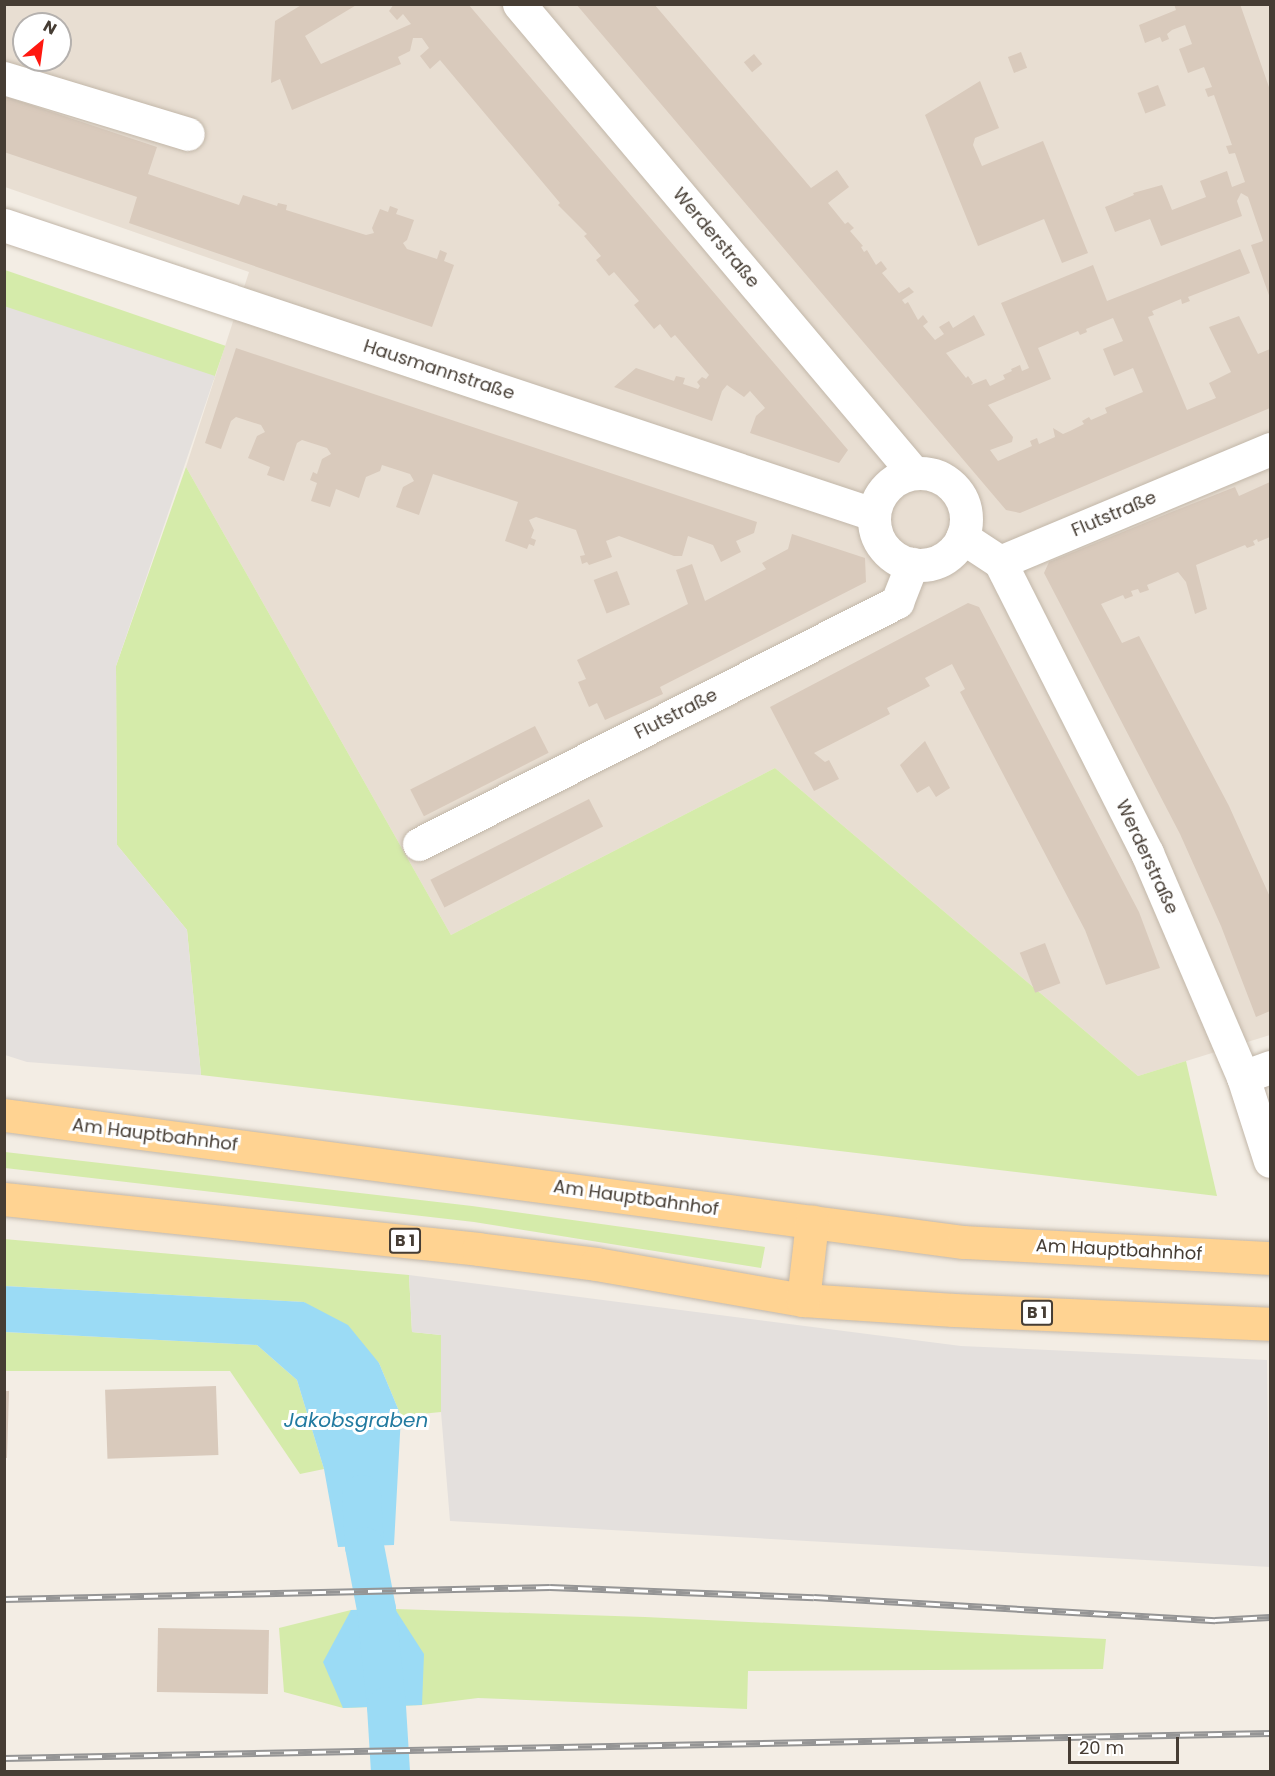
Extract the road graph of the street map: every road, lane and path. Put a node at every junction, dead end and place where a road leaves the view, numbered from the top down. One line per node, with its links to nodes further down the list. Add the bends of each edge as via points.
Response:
1 (519, 4): 6 (street, Werderstraße)
2 (4, 78): 3 (street)
3 (188, 134)
4 (4, 225): 7 (street, Hausmannstraße)
5 (1270, 449): 9 (street, Flutstraße)
6 (914, 472): 7 (street, via 886,486); 8 (street, via 941,477 961,496 966,510)
7 (873, 514): 10 (street, via 874,528 883,547 899,560)
8 (963, 537): 9 (street); 10 (street, via 944,559)
9 (1000, 562): 12 (street, Werderstraße)
10 (912, 564): 11 (street, Flutstraße, via 897,602)
11 (419, 844)
12 (1257, 1072): 14 (street, Werderstraße)
13 (4, 1115): 16 (main road, Am Hauptbahnhof)
14 (1270, 1161)
15 (4, 1198): 18 (main road, B 1, via 596,1264)
16 (813, 1222): 17 (main road, Am Hauptbahnhof, via 964,1242); 18 (main road)
17 (1270, 1258)
18 (803, 1300): 19 (main road, B 1)
19 (1270, 1324)

